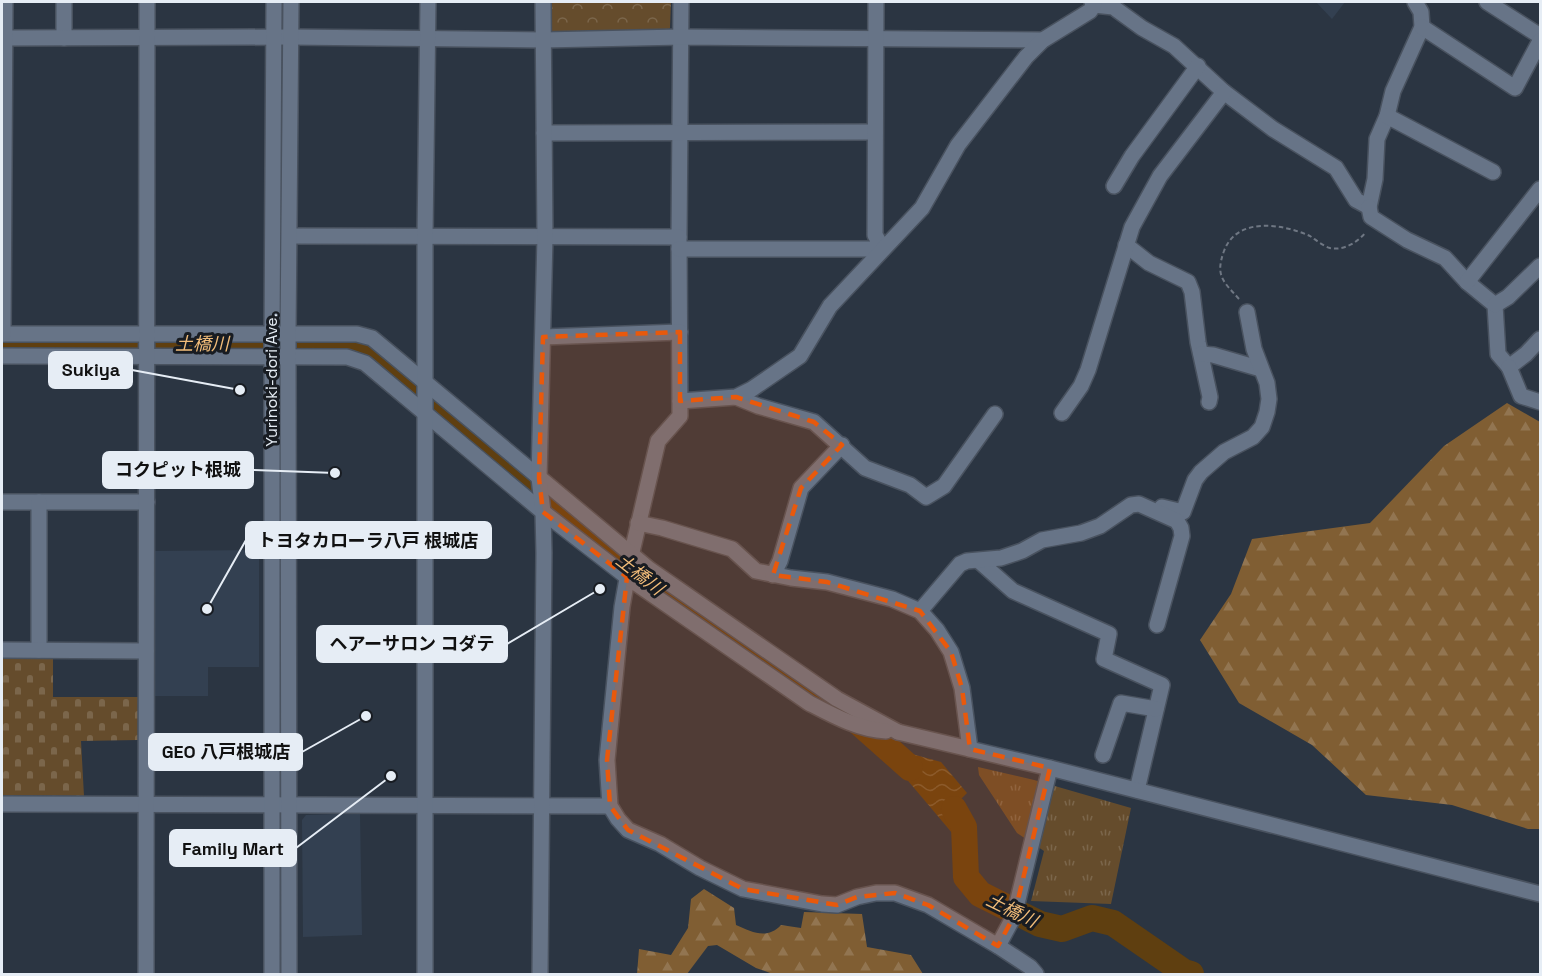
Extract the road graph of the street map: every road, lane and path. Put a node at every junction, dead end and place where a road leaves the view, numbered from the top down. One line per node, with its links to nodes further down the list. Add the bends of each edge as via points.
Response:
1 (5, 2): 17 (street)
2 (64, 2): 18 (street)
3 (147, 2): 15 (street)
4 (274, 2): 19 (street, Yurinoki-dori Ave.)
5 (291, 2): 16 (street, Yurinoki-dori Ave.)
6 (428, 2): 21 (street)
7 (543, 2): 23 (street)
8 (681, 2): 20 (street)
9 (876, 2): 22 (street)
10 (1415, 2): 13 (street, via 1421,12)
11 (1487, 2): 14 (street)
12 (1093, 3): 24 (street, via 1081,19); 26 (street, via 1113,8)
13 (1422, 27): 25 (street, via 1515,88); 28 (street, via 1393,91)
14 (1540, 36)
15 (147, 37): 18 (street); 19 (street); 48 (street)
16 (291, 37): 19 (street); 21 (street); 36 (street, Yurinoki-dori Ave.)
17 (3, 38): 18 (street); 47 (street)
18 (64, 38)
19 (274, 38): 49 (street, Yurinoki-dori Ave.)
20 (681, 38): 22 (street); 23 (street); 31 (street)
21 (428, 39): 23 (street); 37 (street)
22 (876, 39): 24 (street); 29 (street)
23 (543, 40): 30 (street)
24 (1043, 40): 41 (street, via 964,137 922,208)
25 (1540, 41)
26 (1198, 66): 27 (street); 33 (street)
27 (1224, 92): 35 (street, via 1273,129 1336,168 1356,200); 40 (street, via 1160,176)
28 (1387, 116): 32 (street); 35 (street, via 1377,139)
29 (874, 132): 31 (street); 41 (street, via 874,235)
30 (544, 133): 31 (street); 38 (street)
31 (679, 133): 39 (street)
32 (1492, 172)
33 (1114, 186)
34 (1540, 189): 43 (street)
35 (1372, 213): 43 (street, via 1407,240 1445,258); 45 (path, via 1361,239 1343,247 1331,248 1280,227 1254,226 1236,234 1227,242 1220,272)
36 (290, 236): 37 (street); 50 (street, Yurinoki-dori Ave.)
37 (425, 236): 38 (street); 60 (street)
38 (545, 237): 39 (street); 51 (street)
39 (679, 243): 41 (street); 46 (street)
40 (1126, 245): 53 (street, via 1149,263 1188,282); 65 (street, via 1085,378)
41 (883, 249): 61 (street, via 830,306 800,356)
42 (1540, 266): 44 (street, via 1509,297)
43 (1467, 282): 44 (street)
44 (1495, 305): 58 (street, via 1498,354)
45 (1247, 312): 59 (street)
46 (680, 332): 51 (street); 62 (street)
47 (2, 334): 48 (street)
48 (146, 334): 49 (street); 55 (street)
49 (272, 335): 50 (street); 56 (street, Yurinoki-dori Ave.)
50 (289, 335): 57 (street, Yurinoki-dori Ave.); 60 (street, via 357,334 372,338)
51 (543, 337): 69 (street)
52 (1540, 339): 58 (street)
53 (1201, 354): 59 (street); 63 (street)
54 (2, 356): 55 (street)
55 (146, 356): 56 (street); 72 (street)
56 (272, 357): 57 (street); 93 (street, Yurinoki-dori Ave.)
57 (289, 357): 67 (street, via 347,357 365,363); 94 (street, Yurinoki-dori Ave.)
58 (1509, 367): 64 (street, via 1521,396)
59 (1261, 369): 73 (street, via 1269,399 1262,427 1201,472 1183,512 1151,504)
60 (426, 383): 67 (street); 69 (street)
61 (736, 397): 62 (street); 68 (street, via 814,422)
62 (680, 400): 75 (street, via 680,416 658,441)
63 (1209, 402)
64 (1540, 402)
65 (1062, 413)
66 (994, 414): 68 (street, via 950,479 926,497 910,484 865,468)
67 (426, 416): 74 (street); 95 (street)
68 (842, 445): 78 (street, via 801,488)
69 (539, 478): 74 (street); 76 (street)
70 (2, 502): 71 (street)
71 (39, 502): 72 (street); 83 (street)
72 (147, 502): 84 (street)
73 (1145, 507): 77 (street, via 1131,505 1100,526 1081,533 1042,540 1001,558); 81 (street, via 1177,521 1182,536)
74 (543, 512): 79 (street); 96 (street)
75 (638, 523): 76 (street); 78 (street, via 732,549 756,571)
76 (631, 556): 79 (street); 86 (street, via 837,699)
77 (979, 561): 80 (street, via 960,564); 85 (street, via 1013,591 1110,634 1104,659 1162,685)
78 (773, 575): 80 (street, via 827,582 892,599)
79 (627, 577): 86 (street, via 809,703 878,731); 97 (street, via 608,760)
80 (920, 612): 87 (street, via 951,652 962,687)
81 (1157, 625)
82 (2, 650): 83 (street)
83 (39, 650): 84 (street)
84 (146, 651): 92 (street)
85 (1156, 710): 88 (street, via 1120,702); 90 (street)
86 (898, 732): 87 (street)
87 (970, 749): 89 (street)
88 (1104, 755)
89 (1050, 768): 90 (street); 99 (street, via 1014,916)
90 (1137, 790): 98 (street)
91 (2, 804): 92 (street)
92 (146, 804): 93 (street); 100 (street)
93 (272, 804): 94 (street); 101 (street, Yurinoki-dori Ave.)
94 (288, 804): 95 (street); 102 (street, Yurinoki-dori Ave.)
95 (425, 805): 96 (street); 103 (street)
96 (541, 806): 97 (street); 104 (street)
97 (610, 806): 99 (street, via 628,830 743,889 837,905 876,893 895,893 928,905)
98 (1540, 894)
99 (998, 946): 105 (street)
100 (146, 975)
101 (272, 975)
102 (289, 975)
103 (425, 975)
104 (540, 975)
105 (1036, 975)

